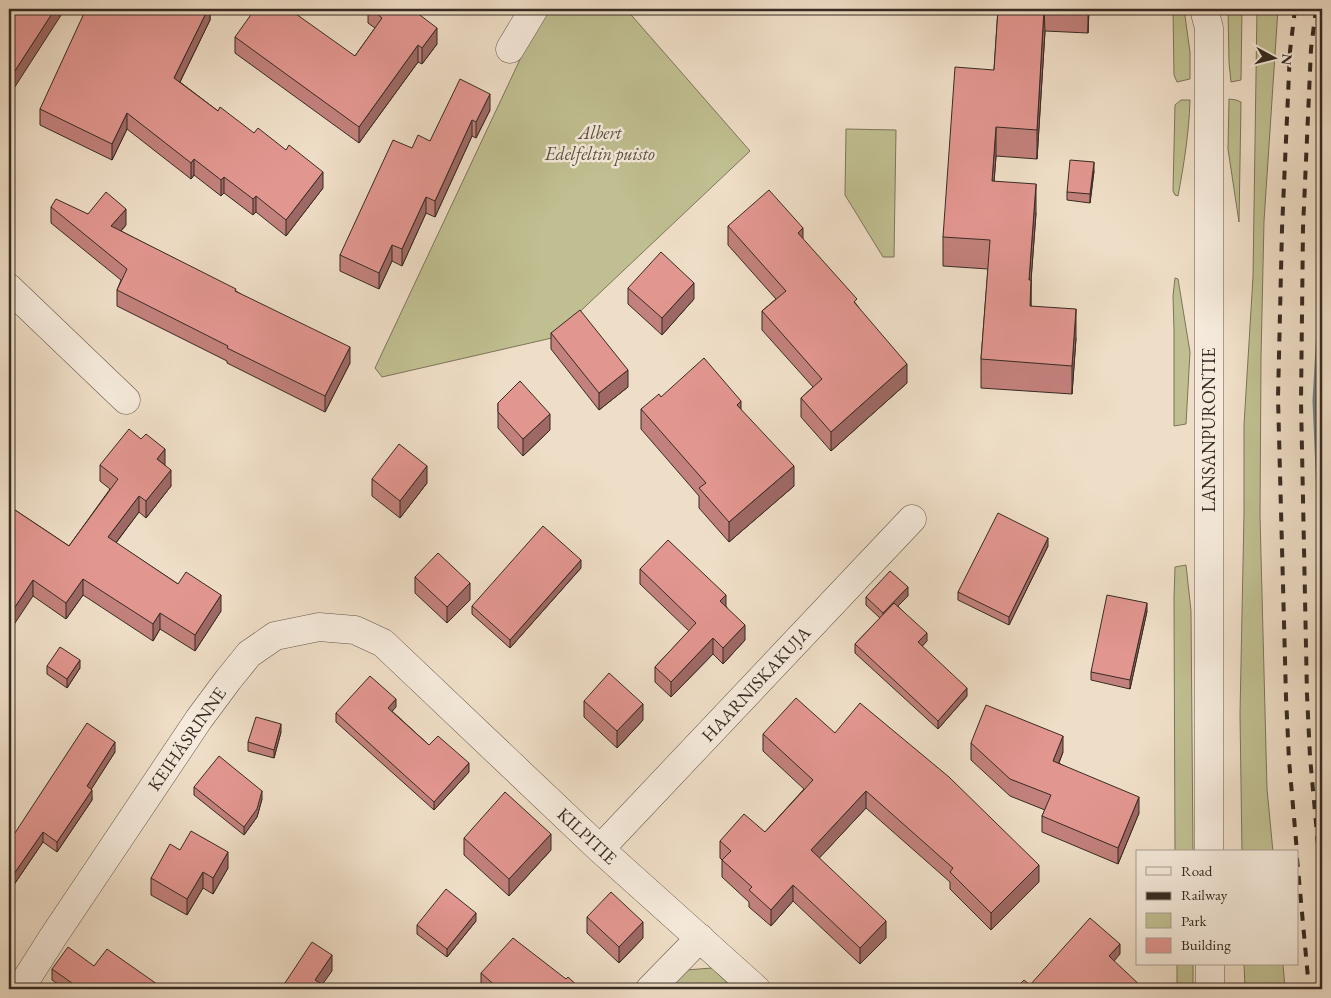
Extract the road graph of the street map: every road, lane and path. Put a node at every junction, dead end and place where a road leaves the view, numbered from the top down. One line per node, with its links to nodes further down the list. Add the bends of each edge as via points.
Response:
1 (534, 9): 3 (street)
2 (1204, 9): 9 (street, LANSANPURONTIE, via 1208,28 1209,91)
3 (510, 49)
4 (9, 288): 5 (street)
5 (126, 400)
6 (912, 519): 8 (street, HAARNISKAKUJA)
7 (422, 679): 8 (street, KILPITIE); 12 (street, KEIHÄSRINNE, via 383,643 354,630 319,627 275,636 249,654 200,719)
8 (600, 850): 10 (street, KILPITIE)
9 (1209, 850)
10 (700, 938): 13 (street); 14 (street, KILPITIE)
11 (1210, 966): 15 (street)
12 (20, 989)
13 (650, 989)
14 (756, 989)
15 (1210, 989)

